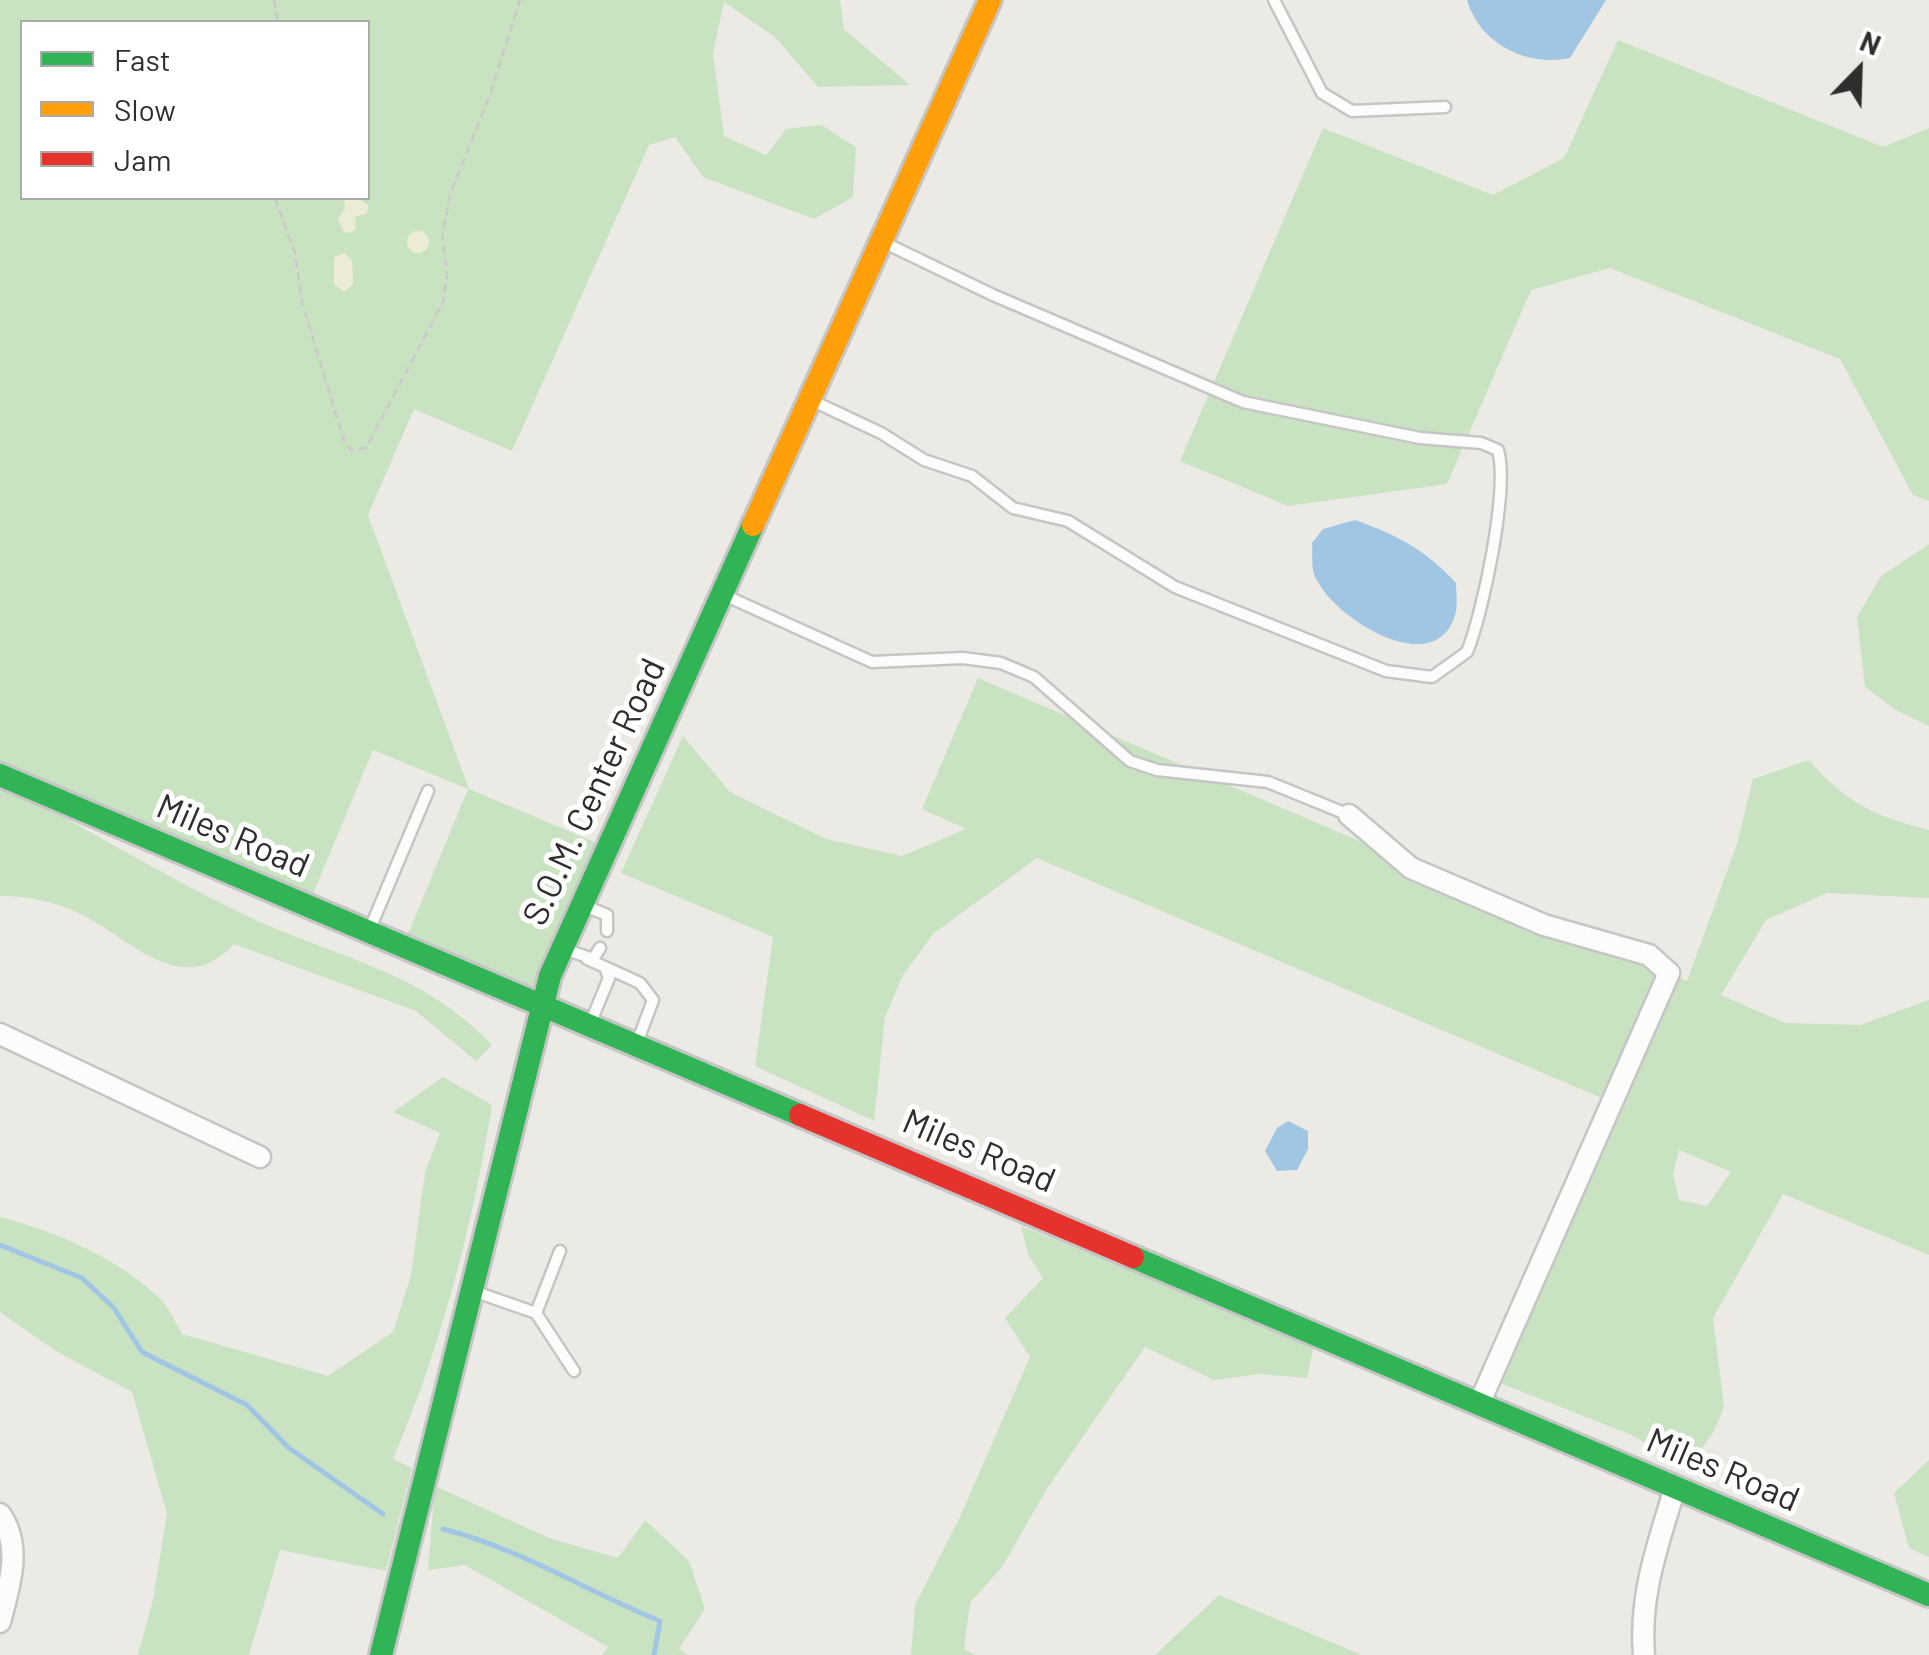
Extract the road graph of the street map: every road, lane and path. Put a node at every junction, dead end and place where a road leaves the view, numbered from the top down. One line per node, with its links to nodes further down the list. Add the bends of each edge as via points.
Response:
1 (520, 0): 5 (path, via 450,194 442,238 444,302 366,448 351,450 341,433)
2 (990, 0): 6 (main road, S.O.M. Center Road)
3 (1274, 0): 4 (lane, via 1322,93 1352,111)
4 (1445, 106)
5 (275, 200)
6 (882, 242): 7 (main road, S.O.M. Center Road); 7 (lane, via 1243,402 1498,450 1500,514 1466,652 1432,678 1386,671 1175,587 1068,521 1013,508 972,476 924,460)
7 (810, 400): 8 (main road, S.O.M. Center Road)
8 (722, 594): 11 (lane, via 872,662 1000,663 1034,677 1130,761 1268,782); 12 (main road, S.O.M. Center Road)
9 (0, 776): 14 (main road, Miles Road)
10 (428, 791): 14 (lane)
11 (1349, 816): 28 (street, via 1412,868 1544,924 1648,955 1669,973)
12 (580, 903): 13 (lane, via 606,915); 15 (main road, S.O.M. Center Road)
13 (607, 931)
14 (369, 932): 19 (main road, Miles Road)
15 (561, 947): 17 (lane); 19 (main road, S.O.M. Center Road)
16 (600, 948): 17 (lane)
17 (587, 959): 18 (lane)
18 (604, 967): 20 (lane, via 609,978); 22 (lane, via 640,983 653,1000)
19 (541, 1004): 20 (main road, Miles Road); 25 (main road, S.O.M. Center Road)
20 (590, 1025): 22 (main road, Miles Road)
21 (0, 1034): 23 (street)
22 (637, 1044): 28 (main road, Miles Road)
23 (260, 1157)
24 (560, 1251): 26 (lane)
25 (470, 1290): 26 (lane); 33 (main road, S.O.M. Center Road)
26 (536, 1313): 27 (lane)
27 (574, 1371)
28 (1479, 1404): 29 (main road, Miles Road)
29 (1675, 1488): 31 (main road, Miles Road); 34 (street, via 1648,1574)
30 (0, 1514): 32 (street, via 9,1527 14,1571)
31 (1929, 1595)
32 (0, 1622)
33 (380, 1655)
34 (1644, 1655)

